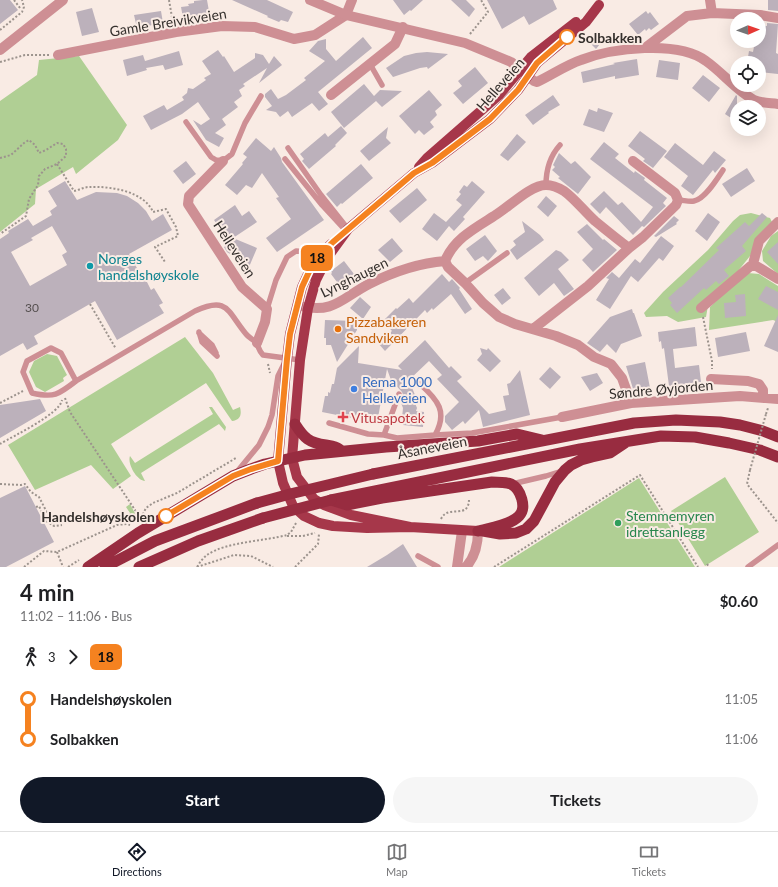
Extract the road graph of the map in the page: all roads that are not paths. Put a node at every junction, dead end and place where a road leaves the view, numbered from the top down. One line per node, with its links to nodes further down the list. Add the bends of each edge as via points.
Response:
1 (63, 0): 11 (street)
2 (310, 0): 7 (street)
3 (352, 0): 7 (street)
4 (710, 0): 6 (street)
5 (603, 3): 14 (main road, Helleveien, via 531,57)
6 (712, 13): 8 (street); 10 (street, via 688,16)
7 (346, 15): 9 (street); 12 (street, Gamle Breivikveien, via 314,35 294,39 255,27 222,26 176,32)
8 (778, 18)
9 (403, 27): 13 (street, via 395,44); 14 (street, via 465,43 503,58)
10 (645, 48): 14 (street, via 621,50 580,60 537,82); 18 (street, via 688,53 705,60 755,100)
11 (0, 50)
12 (58, 55)
13 (370, 64): 15 (lane); 16 (street)
14 (524, 72): 29 (main road, Helleveien)
15 (382, 84)
16 (331, 95)
17 (261, 96): 23 (lane, via 245,123 232,154)
18 (778, 104)
19 (186, 122): 23 (lane, via 210,157)
20 (560, 145): 26 (lane, via 553,154 546,175)
21 (288, 148): 29 (lane)
22 (285, 159): 29 (lane)
23 (223, 161): 40 (street, Helleveien, via 189,196 188,204 242,287)
24 (634, 161): 27 (street, via 675,193)
25 (723, 170): 27 (lane, via 699,199)
26 (546, 185): 30 (street, via 564,192); 33 (street, via 516,199 496,215 470,230 452,248)
27 (678, 200): 30 (street)
28 (778, 222): 34 (street, via 760,241)
29 (346, 232): 32 (main road, Helleveien); 38 (main road, Helleveien, via 327,258 316,280)
30 (629, 248): 41 (street, via 588,286)
31 (508, 253): 36 (lane)
32 (320, 256): 37 (main road, Helleveien, via 314,261); 40 (lane, via 296,251 288,257 276,280)
33 (445, 260): 36 (street, via 448,267); 38 (street, Lynghaugen, via 392,273 368,284 329,308)
34 (753, 264): 35 (street); 39 (street)
35 (778, 279)
36 (465, 283): 41 (street, via 499,317)
37 (297, 305): 38 (street, Lynghaugen); 43 (main road, Helleveien)
38 (308, 308): 44 (main road, Helleveien)
39 (701, 308)
40 (267, 309): 42 (street)
41 (533, 329): 51 (street, via 578,345 594,357 611,364 622,378)
42 (257, 342): 43 (lane, via 262,355); 46 (lane, via 246,335 232,314 223,306 213,304 205,306)
43 (287, 359): 44 (lane); 63 (main road, Helleveien); 65 (lane, via 278,376 268,427 259,446)
44 (300, 360): 54 (main road, Helleveien)
45 (711, 379): 49 (street, Søndre Øyjorden, via 759,384 763,390)
46 (76, 381): 46 (lane, via 63,391 47,396 32,393 23,372 27,361 51,348 61,353)
47 (420, 384): 56 (lane, via 433,395 441,408 440,425)
48 (398, 394): 55 (lane)
49 (763, 398): 50 (street, Søndre Øyjorden); 51 (street, Søndre Øyjorden, via 740,396)
50 (778, 399)
51 (631, 403): 52 (street, Søndre Øyjorden)
52 (562, 417): 56 (lane, via 472,433)
53 (329, 423): 55 (lane, via 368,434)
54 (295, 424): 60 (highway, via 311,442 335,446); 62 (main road, Helleveien)
55 (384, 435): 56 (lane, via 397,438)
56 (435, 435)
57 (778, 437): 58 (highway, Åsaneveien, via 740,425 676,420 634,423)
58 (542, 440): 60 (highway, via 516,434 478,441); 74 (highway, Åsaneveien, bridge, via 373,474 257,503 155,541)
59 (628, 441): 61 (highway, via 661,436 695,438 760,450); 64 (highway, via 610,453 581,460); 67 (highway)
60 (343, 451): 62 (highway)
61 (778, 457)
62 (292, 458): 63 (highway); 68 (main road, Helleveien, via 297,477 314,498 324,505 351,515)
63 (278, 461): 65 (highway); 68 (main road, Helleveien, via 283,483 293,506 304,516 333,526 350,528)
64 (565, 470): 66 (lane); 69 (highway, via 554,482 534,521 526,529 516,533 500,534)
65 (233, 476): 73 (highway, via 138,533)
66 (512, 484): 67 (highway, via 492,482); 69 (highway, via 522,499 523,508 520,516 510,522)
67 (382, 494): 75 (highway, bridge, via 347,505 331,500 263,518 198,541)
68 (410, 527): 70 (main road, Helleveien)
69 (478, 530): 70 (main road, Helleveien); 78 (street, via 478,542)
70 (462, 531): 77 (street)
71 (778, 545): 79 (lane)
72 (418, 556): 76 (lane)
73 (88, 567)
74 (105, 567)
75 (139, 567)
76 (438, 567)
77 (457, 567)
78 (466, 567)
79 (748, 567)

